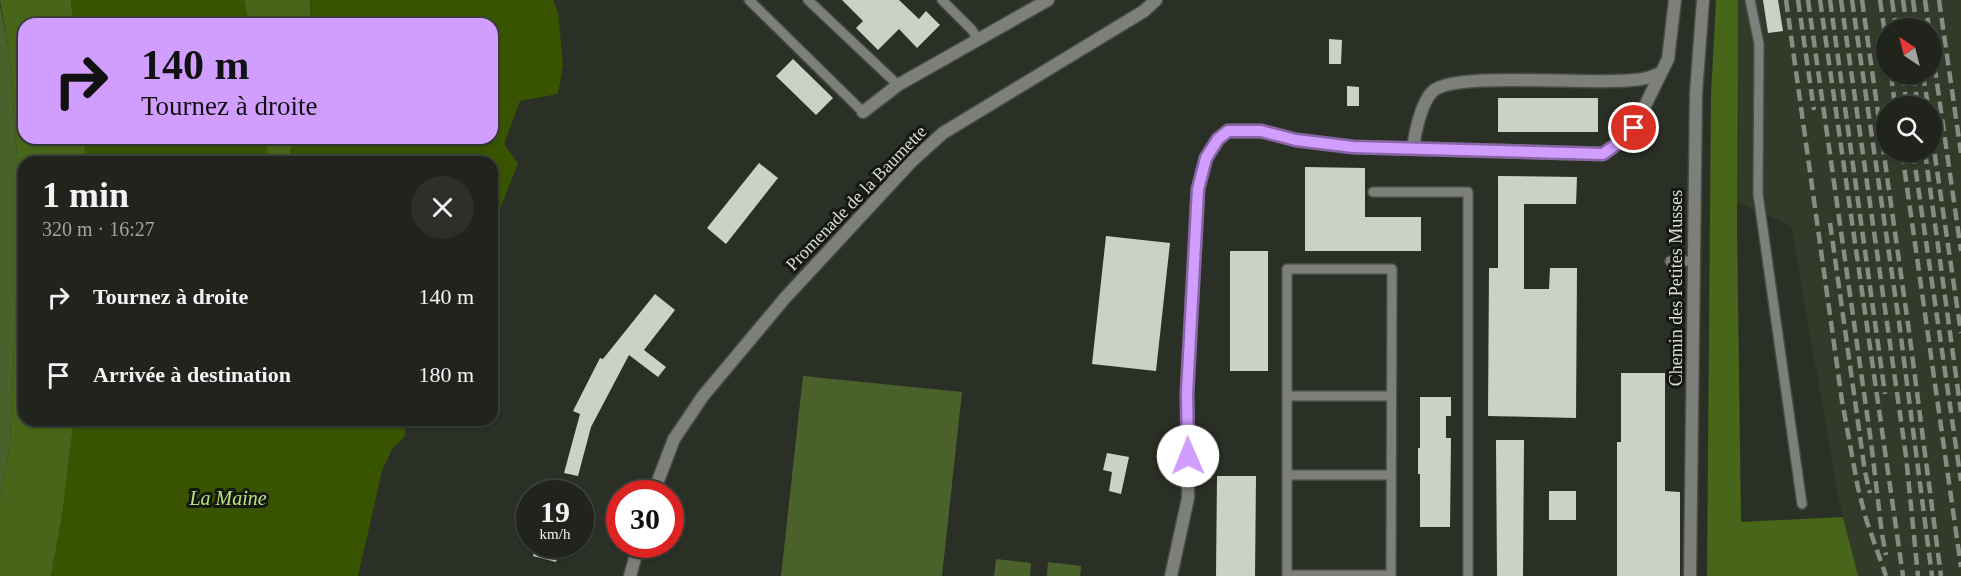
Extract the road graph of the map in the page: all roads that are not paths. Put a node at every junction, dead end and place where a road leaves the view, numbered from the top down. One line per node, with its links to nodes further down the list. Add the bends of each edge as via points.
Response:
1 (749, 0): 12 (lane)
2 (808, 0): 11 (lane)
3 (942, 0): 9 (lane)
4 (1048, 0): 9 (street)
5 (1156, 0): 21 (street, Promenade de la Baumette, via 943,133 912,161 785,298 703,396 674,439)
6 (1675, 0): 10 (street, via 1668,59)
7 (1703, 0): 16 (street, Chemin des Petites Musses, via 1696,93)
8 (1750, 0): 22 (lane, via 1759,44 1758,194)
9 (978, 40): 11 (street)
10 (1660, 73): 13 (street, via 1634,128 1603,154); 13 (street, via 1624,80 1444,84 1432,92 1416,125)
11 (898, 85): 12 (street)
12 (863, 112)
13 (1413, 148): 28 (street, via 1353,147 1261,131 1228,131 1206,158 1198,189 1187,393 1188,498)
14 (1372, 192): 29 (lane, via 1468,192)
15 (1670, 261): 16 (lane)
16 (1694, 261): 30 (street, Chemin des Petites Musses)
17 (1287, 396): 18 (lane); 18 (lane, via 1287,269 1392,269); 19 (lane)
18 (1391, 396): 20 (lane)
19 (1287, 475): 20 (lane); 24 (lane)
20 (1391, 475): 26 (lane)
21 (658, 480)
22 (1802, 504)
23 (635, 558): 27 (street)
24 (1287, 575): 25 (lane)
25 (1338, 575): 26 (lane)
26 (1391, 575)
27 (630, 576)
28 (1171, 576)
29 (1468, 576)
30 (1690, 576)

